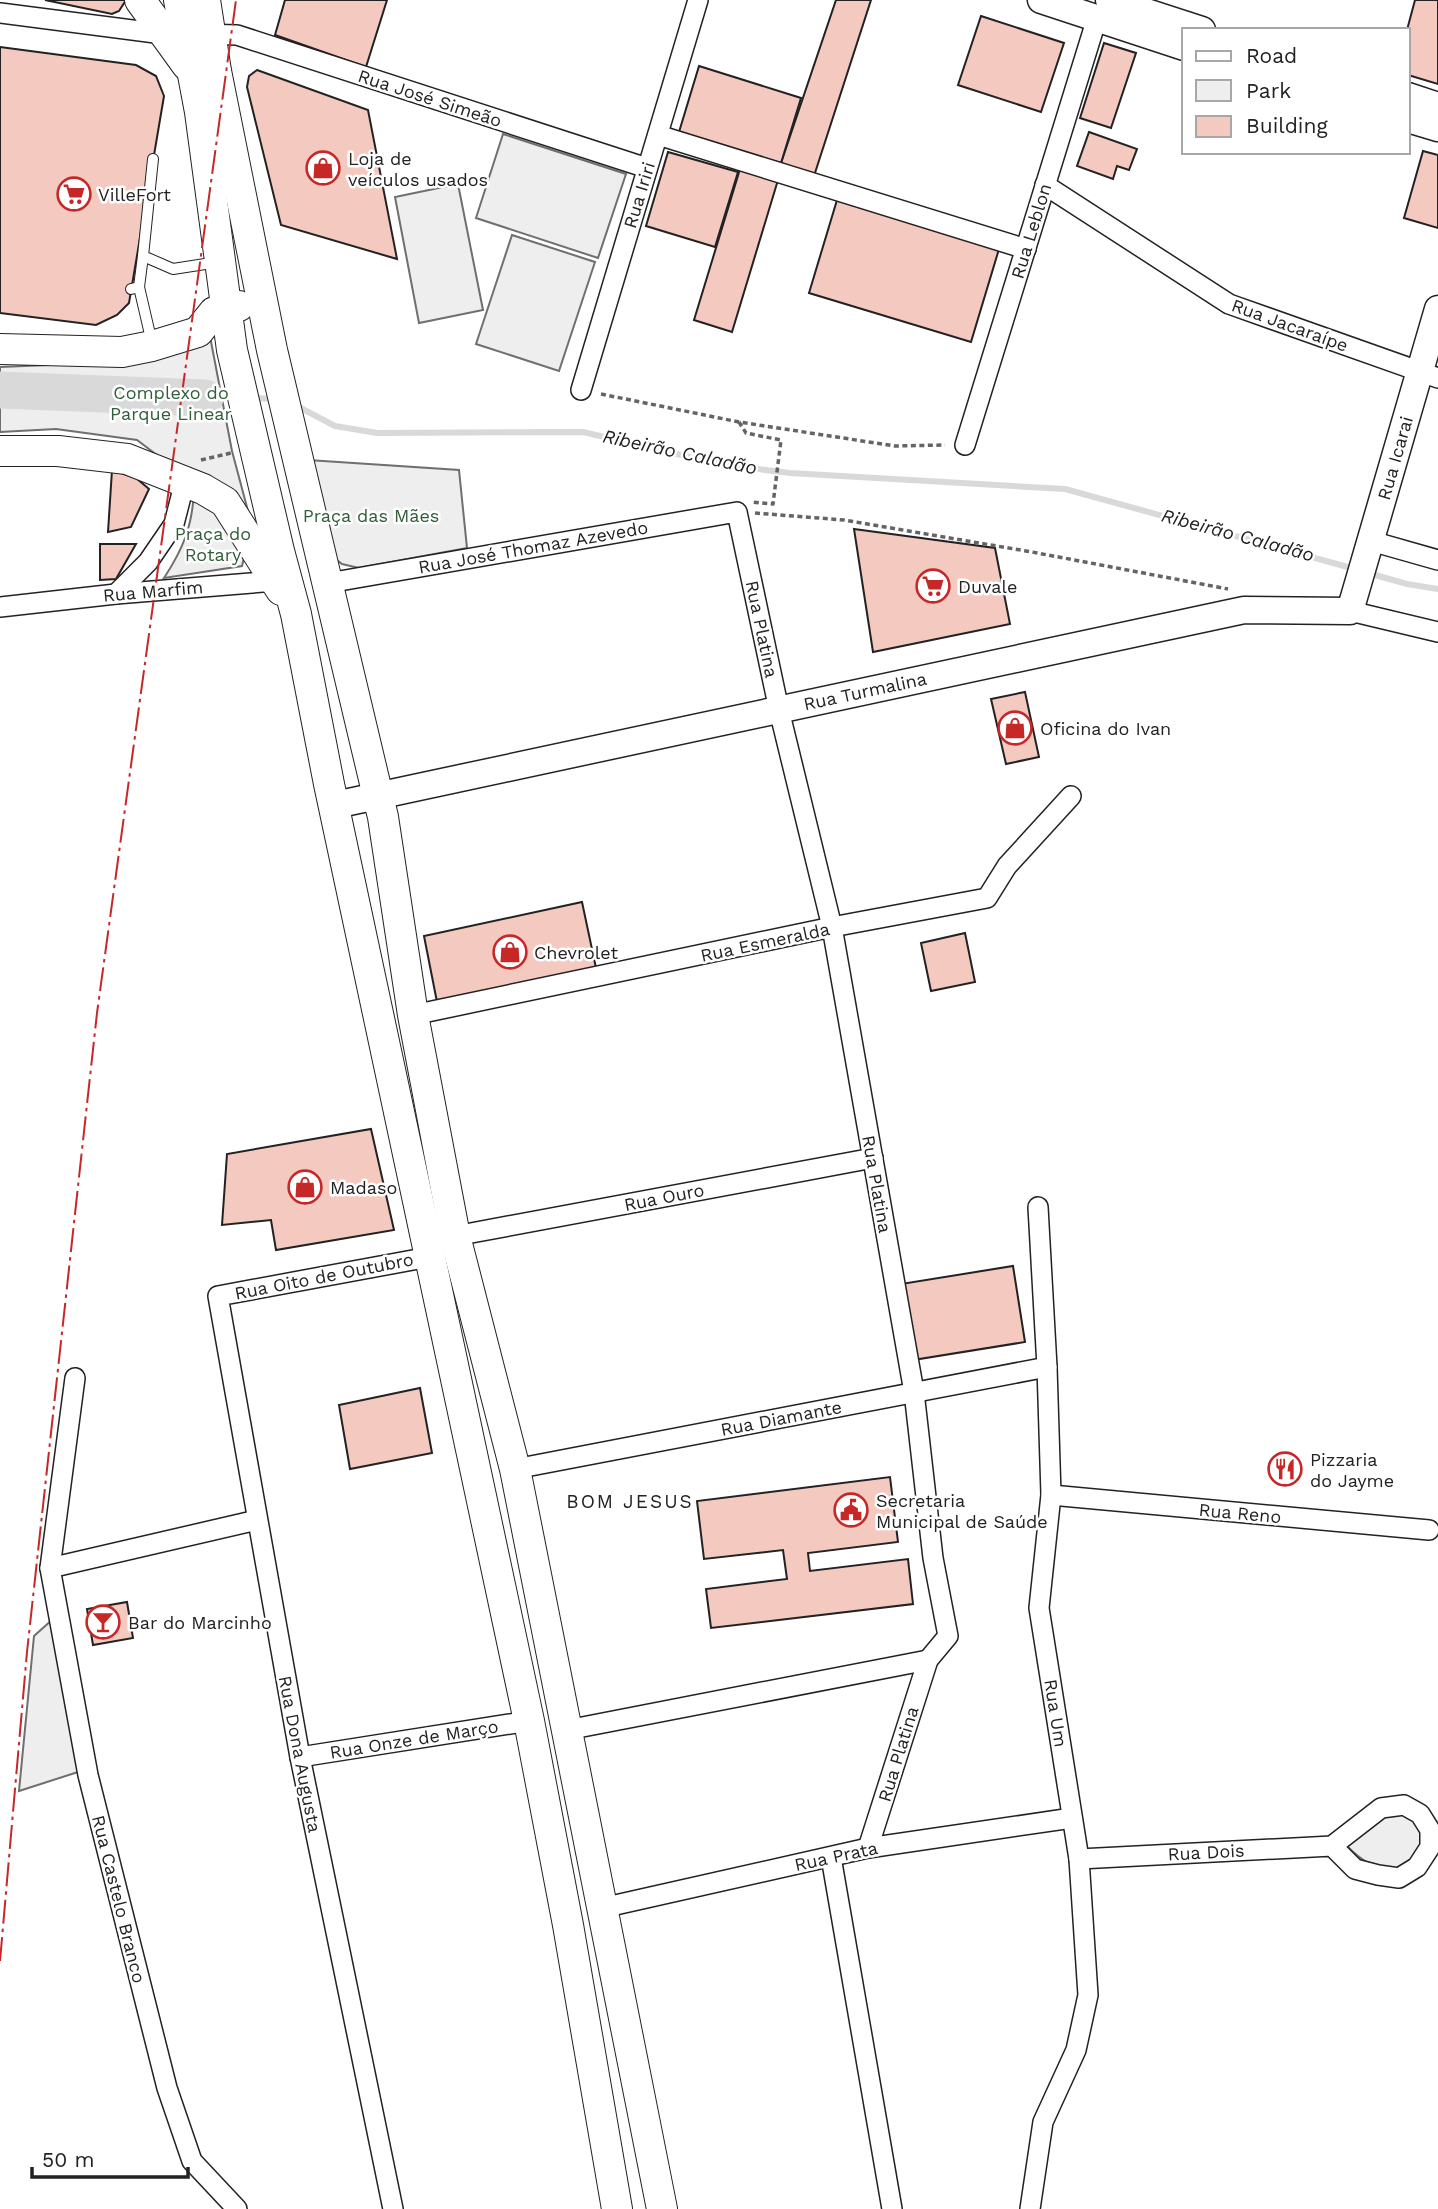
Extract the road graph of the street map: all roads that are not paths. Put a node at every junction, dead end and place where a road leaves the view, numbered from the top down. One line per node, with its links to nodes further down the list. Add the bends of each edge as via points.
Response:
1 (140, 0): 10 (main road)
2 (179, 0): 10 (main road)
3 (205, 0): 10 (main road)
4 (224, 0): 10 (main road)
5 (698, 0): 16 (street, Rua Iriri)
6 (1041, 0): 7 (main road)
7 (1103, 9): 9 (main road); 11 (main road); 19 (street, Rua Leblon)
8 (0, 13): 10 (street, Rua José Simeão)
9 (1193, 28)
10 (188, 34): 18 (street, Rua José Simeão, via 237,35); 22 (main road); 25 (main road, via 216,71)
11 (1182, 46)
12 (1410, 97): 13 (main road)
13 (1438, 106)
14 (1410, 120): 15 (main road)
15 (1438, 128)
16 (657, 135): 18 (street, Rua Iriri); 20 (street)
17 (153, 159): 21 (lane)
18 (648, 168): 29 (street, Rua Iriri)
19 (1045, 185): 20 (street, Rua Leblon); 28 (street, Rua Jacaraípe, via 1230,304)
20 (1026, 249): 30 (street, Rua Leblon)
21 (143, 256): 22 (lane, via 173,269); 26 (lane, via 135,288)
22 (219, 261): 24 (main road)
23 (1438, 309): 28 (main road, Rua Icarai)
24 (219, 310): 25 (main road, via 236,305); 26 (main road, via 198,332); 35 (main road)
25 (265, 318): 38 (main road)
26 (152, 346): 27 (main road, via 122,352)
27 (0, 349)
28 (1429, 376): 34 (main road, Rua Icarai)
29 (581, 390)
30 (965, 445)
31 (0, 451): 32 (main road, via 58,451 127,459)
32 (184, 481): 37 (main road, via 225,502); 39 (street, via 174,524 148,562)
33 (737, 512): 38 (street, Rua José Thomaz Azevedo); 44 (street, Rua Platina)
34 (1369, 547): 36 (street); 41 (main road, Rua Icarai)
35 (279, 551): 37 (street); 42 (main road)
36 (1438, 560)
37 (276, 581): 39 (street, Rua Marfim); 42 (main road)
38 (328, 583): 45 (main road)
39 (116, 594): 40 (street, Rua Marfim)
40 (0, 607)
41 (1350, 609): 43 (street); 44 (main road, Rua Turmalina, via 1244,610)
42 (296, 614): 47 (main road)
43 (1438, 632)
44 (779, 709): 45 (main road, Rua Turmalina); 48 (street, Rua Platina)
45 (378, 795): 47 (main road, Rua Turmalina); 49 (main road)
46 (1072, 796): 48 (street, Rua Esmeralda, via 1007,866 987,898)
47 (335, 805): 53 (main road)
48 (832, 928): 49 (street, Rua Esmeralda); 50 (street, Rua Platina)
49 (413, 1015): 52 (main road)
50 (873, 1158): 52 (street, Rua Ouro); 57 (street, Rua Platina)
51 (1038, 1207): 55 (street, Rua Um)
52 (455, 1236): 58 (main road)
53 (429, 1257): 54 (street, Rua Oito de Outubro); 64 (main road)
54 (218, 1296): 60 (street, Rua Dona Augusta)
55 (1047, 1367): 57 (street, Rua Diamante); 59 (street, Rua Um)
56 (75, 1378): 62 (street, Rua Castelo Branco)
57 (914, 1392): 58 (street, Rua Diamante); 63 (street, Rua Platina, via 933,1558 948,1636)
58 (514, 1469): 65 (main road)
59 (1051, 1495): 61 (street, Rua Reno); 67 (street, Rua Um, via 1039,1608)
60 (257, 1520): 62 (street); 66 (street, Rua Dona Augusta)
61 (1429, 1530)
62 (50, 1568): 73 (street, Rua Castelo Branco, via 88,1775 167,2088 192,2161)
63 (928, 1660): 65 (street); 69 (street, Rua Platina)
64 (529, 1721): 66 (street, Rua Onze de Março); 75 (main road)
65 (567, 1730): 72 (main road)
66 (300, 1757): 74 (street, Rua Dona Augusta)
67 (1072, 1818): 69 (street, Rua Prata); 71 (street, Rua Um)
68 (1332, 1846): 68 (street, via 1355,1869 1399,1878 1417,1867 1430,1847 1430,1830 1420,1814 1404,1805 1381,1808); 71 (street, Rua Dois)
69 (869, 1848): 70 (street, Rua Prata)
70 (831, 1857): 72 (street, Rua Prata); 77 (street)
71 (1079, 1859): 78 (street, Rua Um, via 1088,1995 1076,2050 1043,2122)
72 (602, 1908): 76 (main road)
73 (237, 2209)
74 (393, 2209)
75 (617, 2209)
76 (662, 2209)
77 (892, 2209)
78 (1030, 2209)

